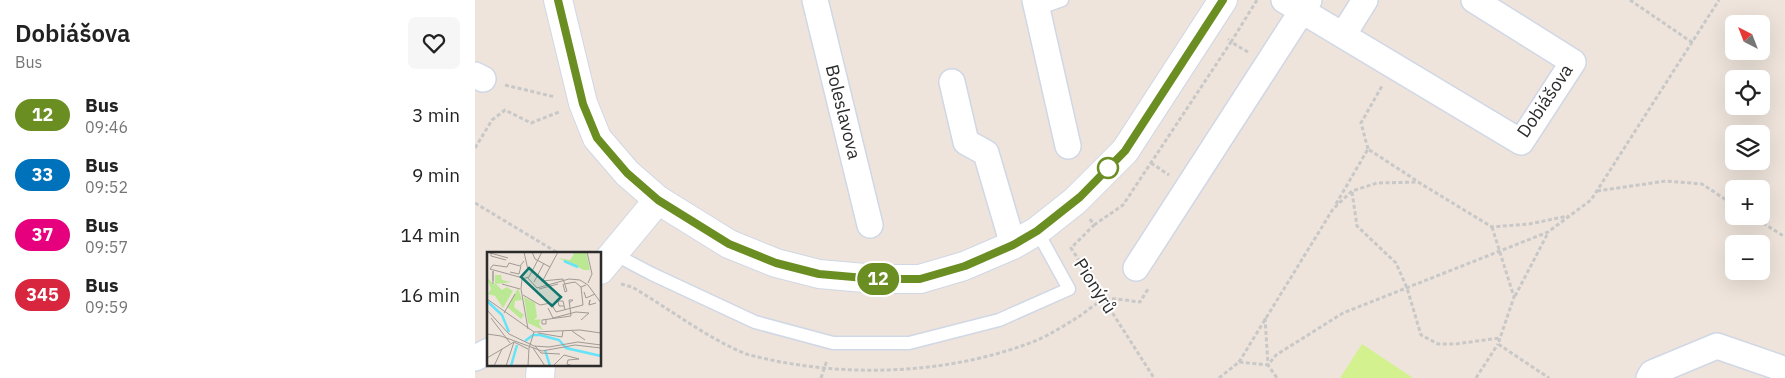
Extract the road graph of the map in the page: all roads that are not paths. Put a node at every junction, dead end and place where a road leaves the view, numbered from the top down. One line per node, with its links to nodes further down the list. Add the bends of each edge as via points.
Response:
1 (558, 0): 12 (street, via 583,104 597,138 627,173)
2 (815, 0): 13 (street, Boleslavova)
3 (1062, 0): 8 (lane)
4 (1223, 0): 14 (street, via 1125,151 1075,201)
5 (1365, 0): 9 (street)
6 (1474, 0): 9 (street, Dobiášova, via 1573,62 1521,142)
7 (1298, 4): 9 (street, Dobiášova); 17 (street)
8 (1036, 5): 11 (street)
9 (1343, 35)
10 (952, 82): 15 (street, via 966,142 986,153)
11 (1068, 146)
12 (658, 200): 15 (street, via 729,244 776,263 819,274 920,279 965,266); 16 (street)
13 (870, 225)
14 (1037, 231): 15 (street); 16 (lane, via 1069,289 999,320 909,343 833,343 755,322 652,274)
15 (1013, 245)
16 (607, 262)
17 (1136, 268)
18 (487, 352): 19 (street)
19 (475, 358)
20 (1785, 371): 21 (street, via 1717,346 1652,372)
21 (1649, 378)

